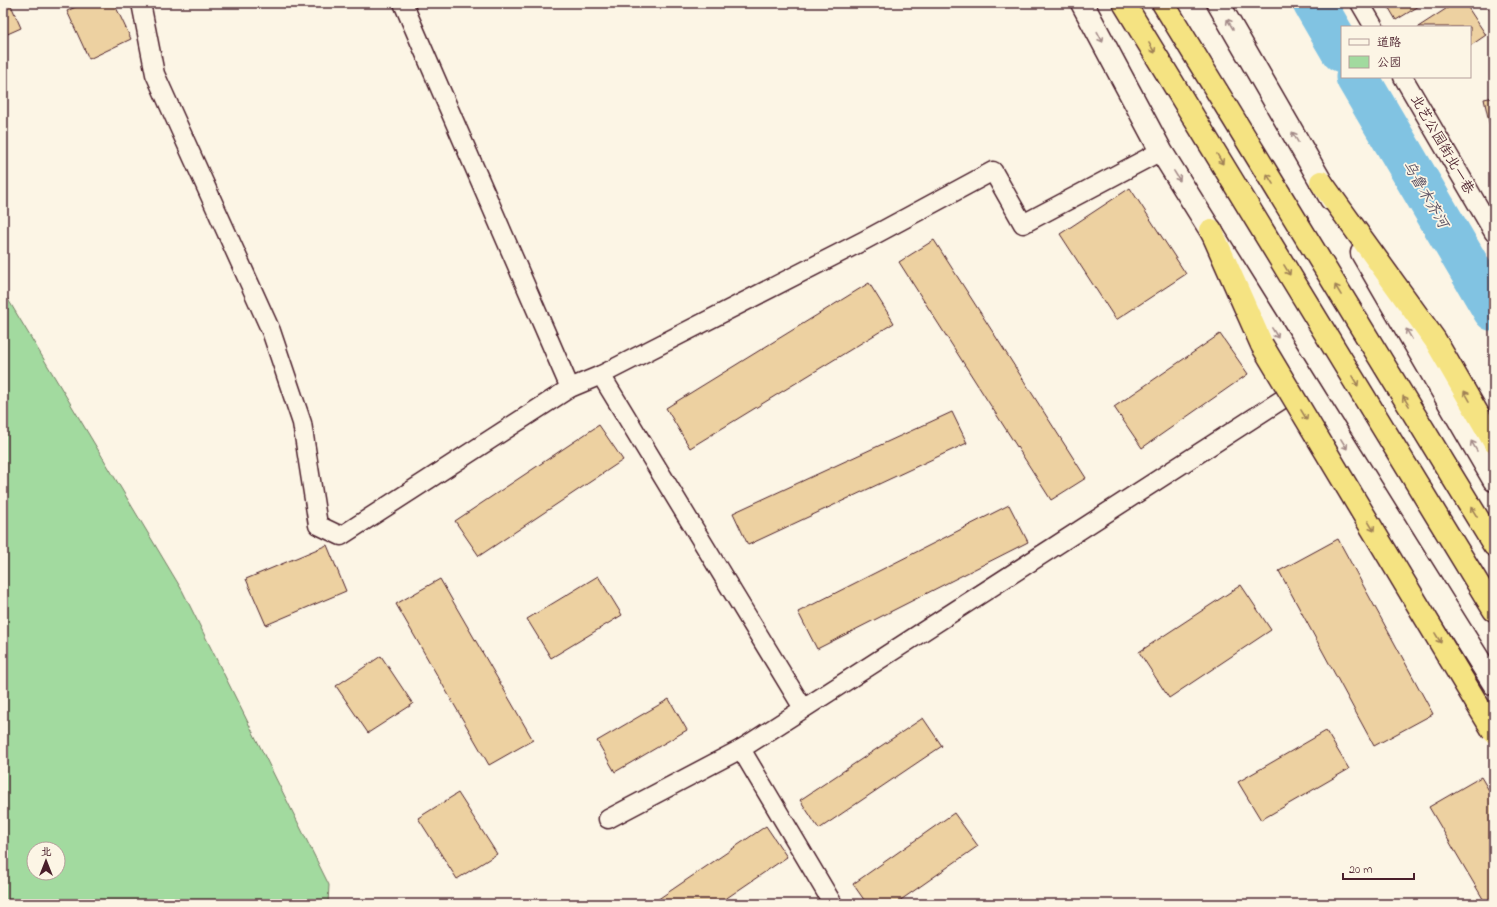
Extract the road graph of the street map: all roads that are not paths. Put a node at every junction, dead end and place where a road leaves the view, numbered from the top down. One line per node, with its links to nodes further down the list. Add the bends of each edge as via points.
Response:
1 (141, 3): 16 (street, via 155,74 274,338 302,423 318,524 341,536)
2 (403, 3): 16 (street)
3 (1082, 3): 10 (main road, one-way to 10)
4 (1124, 3): 20 (highway, one-way to 20)
5 (1163, 3): 19 (highway, one-way to 5)
6 (1218, 3): 11 (main road, one-way to 6)
7 (1360, 3): 8 (street)
8 (1373, 26)
9 (1404, 78): 13 (street, 北艺公园街北一巷)
10 (1161, 151): 12 (main road, one-way to 12); 14 (street, via 1023,224 993,171 865,240)
11 (1321, 182): 17 (highway, one-way to 11, via 1435,340); 18 (main road, one-way to 11)
12 (1211, 230): 15 (main road, one-way to 15); 23 (highway, one-way to 23, bridge, via 1262,345)
13 (1494, 233)
14 (601, 374): 16 (street); 22 (street)
15 (1307, 384): 21 (main road, one-way to 21); 22 (street)
16 (570, 388)
17 (1494, 442)
18 (1494, 480)
19 (1494, 545)
20 (1494, 610)
21 (1494, 684)
22 (803, 708): 24 (street)
23 (1494, 732)
24 (741, 749): 25 (street); 26 (street)
25 (608, 819)
26 (833, 904)

